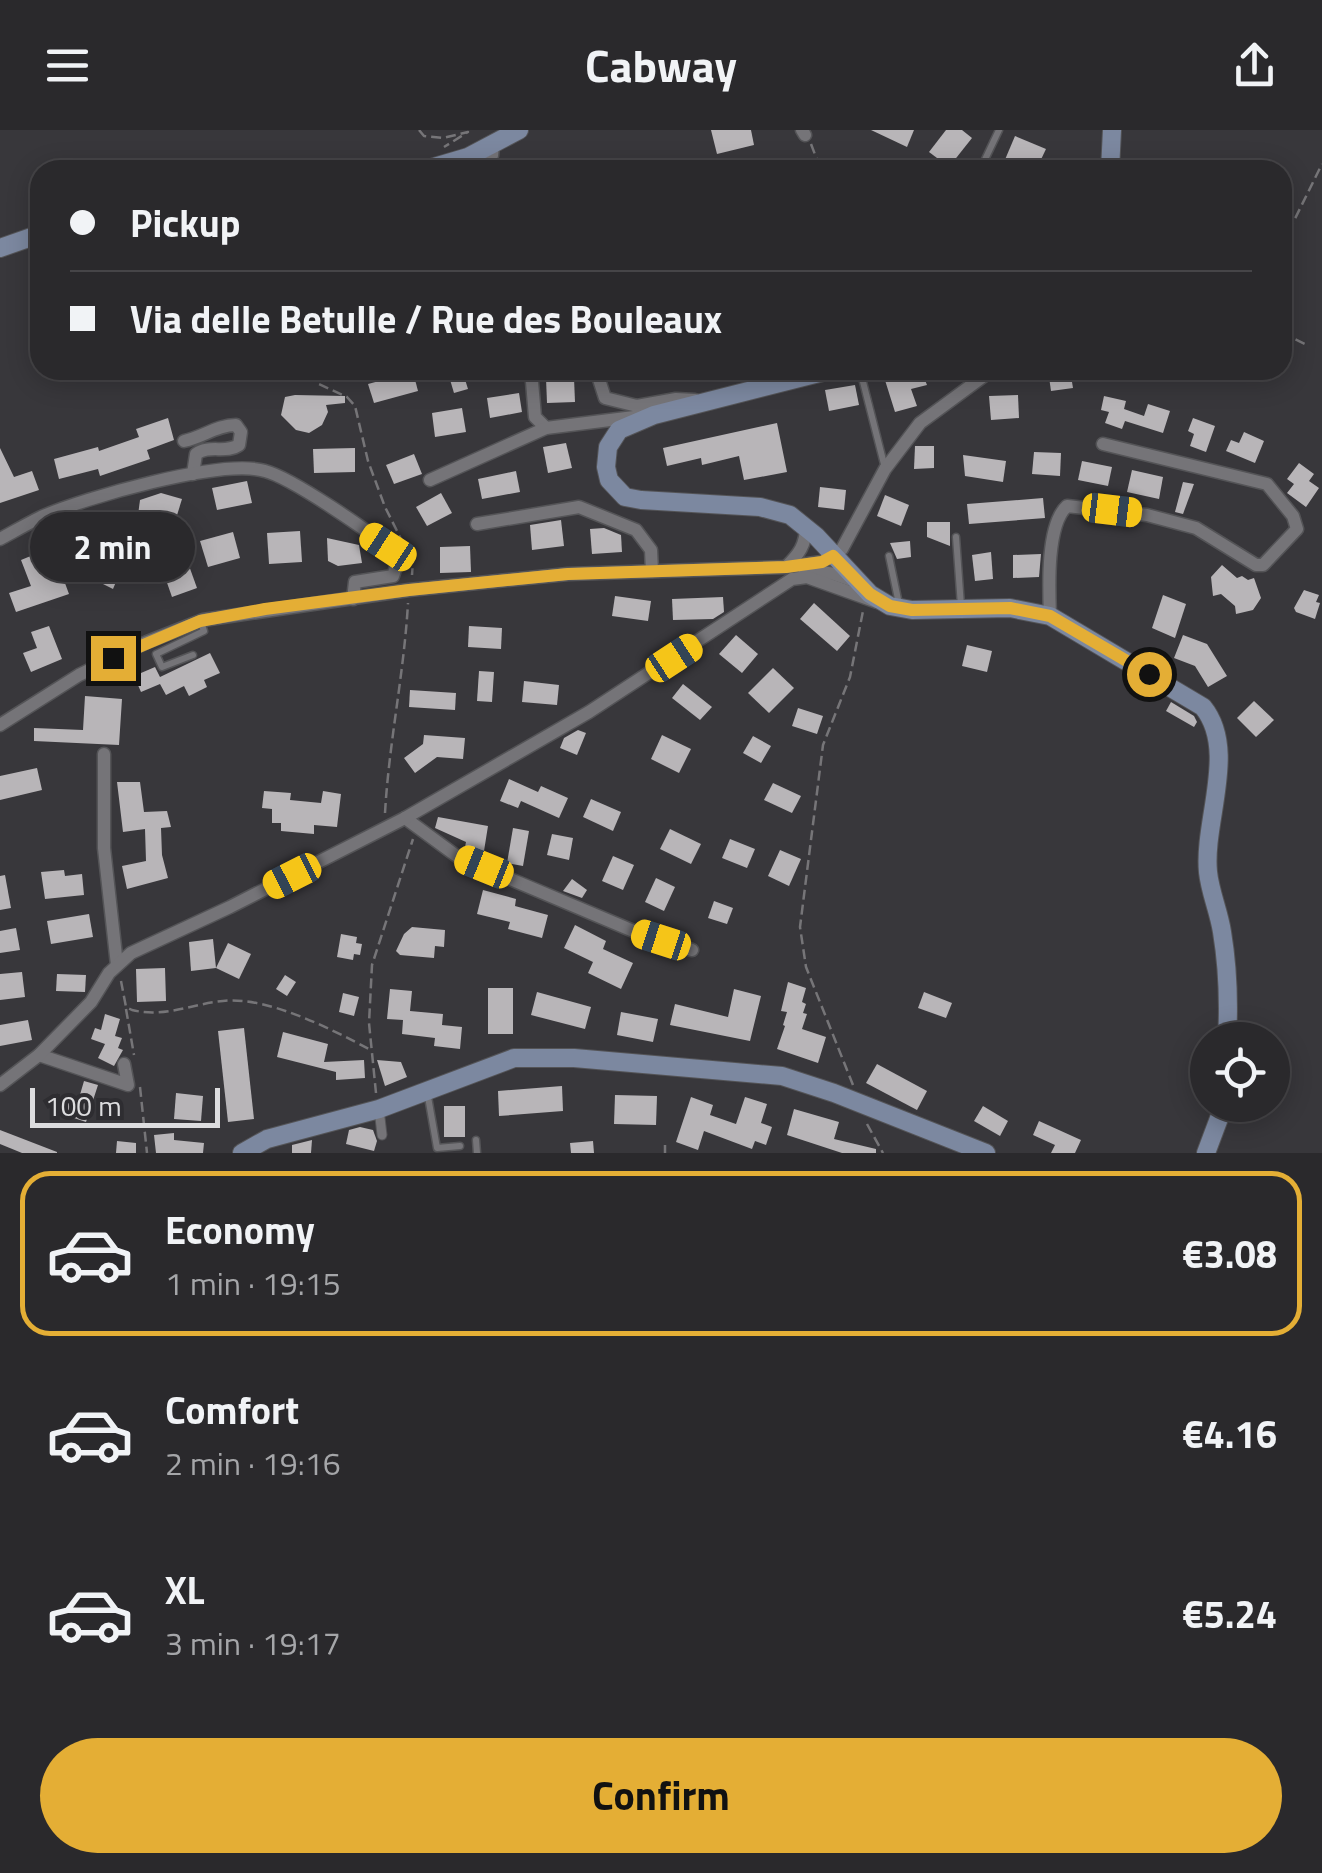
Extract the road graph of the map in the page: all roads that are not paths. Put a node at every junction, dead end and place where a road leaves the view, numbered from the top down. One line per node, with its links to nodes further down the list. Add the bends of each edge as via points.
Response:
1 (519, 130): 4 (main road)
2 (999, 130): 7 (lane)
3 (1112, 130): 8 (main road)
4 (496, 143): 5 (main road); 6 (lane)
5 (453, 160)
6 (486, 160)
7 (985, 160)
8 (1110, 160)
9 (30, 238): 10 (main road)
10 (0, 248)
11 (532, 380): 18 (street, via 535,417)
12 (599, 380): 16 (street, via 605,398 637,406)
13 (793, 380): 16 (main road)
14 (863, 380): 21 (lane)
15 (979, 380): 21 (street, via 920,424)
16 (712, 401): 17 (main road)
17 (654, 415): 18 (street); 25 (main road, via 619,430 608,448 609,480 625,496 760,507)
18 (546, 428): 23 (street)
19 (184, 441): 22 (street, via 222,425 236,425 240,432 231,450 196,454)
20 (1103, 444): 36 (street, via 1267,484 1297,528 1256,565 1196,528 1148,514 1067,506 1053,543)
21 (885, 469): 28 (street)
22 (193, 474): 27 (street, via 42,517); 33 (street, via 269,472 388,547 398,561 393,576 355,582)
23 (430, 480)
24 (478, 524): 31 (street, via 579,507 636,530 651,550)
25 (806, 526): 28 (main road); 30 (street, via 799,554)
26 (956, 537): 35 (lane)
27 (0, 540)
28 (833, 556): 30 (street); 32 (main road)
29 (888, 556): 34 (lane)
30 (786, 567): 31 (street); 32 (street)
31 (652, 571): 33 (street)
32 (857, 582): 34 (main road)
33 (353, 599): 37 (street)
34 (895, 607): 35 (main road); 41 (street, via 808,577 792,579 589,712)
35 (961, 609): 36 (main road)
36 (1050, 616): 44 (main road, via 1196,700 1212,719 1219,749 1208,870 1222,932)
37 (200, 621): 38 (lane, via 204,631 156,654 162,667); 39 (street, via 79,675)
38 (193, 655)
39 (0, 724)
40 (104, 754): 43 (street, via 104,848)
41 (394, 823): 42 (street, via 458,857); 43 (street, via 130,953)
42 (692, 950)
43 (117, 966): 45 (street)
44 (1228, 1022)
45 (39, 1055): 46 (street, via 128,1085); 47 (street)
46 (124, 1064)
47 (0, 1085)
48 (427, 1090): 49 (main road); 53 (lane, via 438,1148); 56 (main road, via 514,1058 782,1076)
49 (379, 1109): 51 (street); 54 (main road, via 267,1139)
50 (1218, 1122): 57 (main road)
51 (382, 1135)
52 (476, 1140): 55 (lane)
53 (460, 1146)
54 (242, 1153)
55 (477, 1153)
56 (986, 1153)
57 (1206, 1153)

